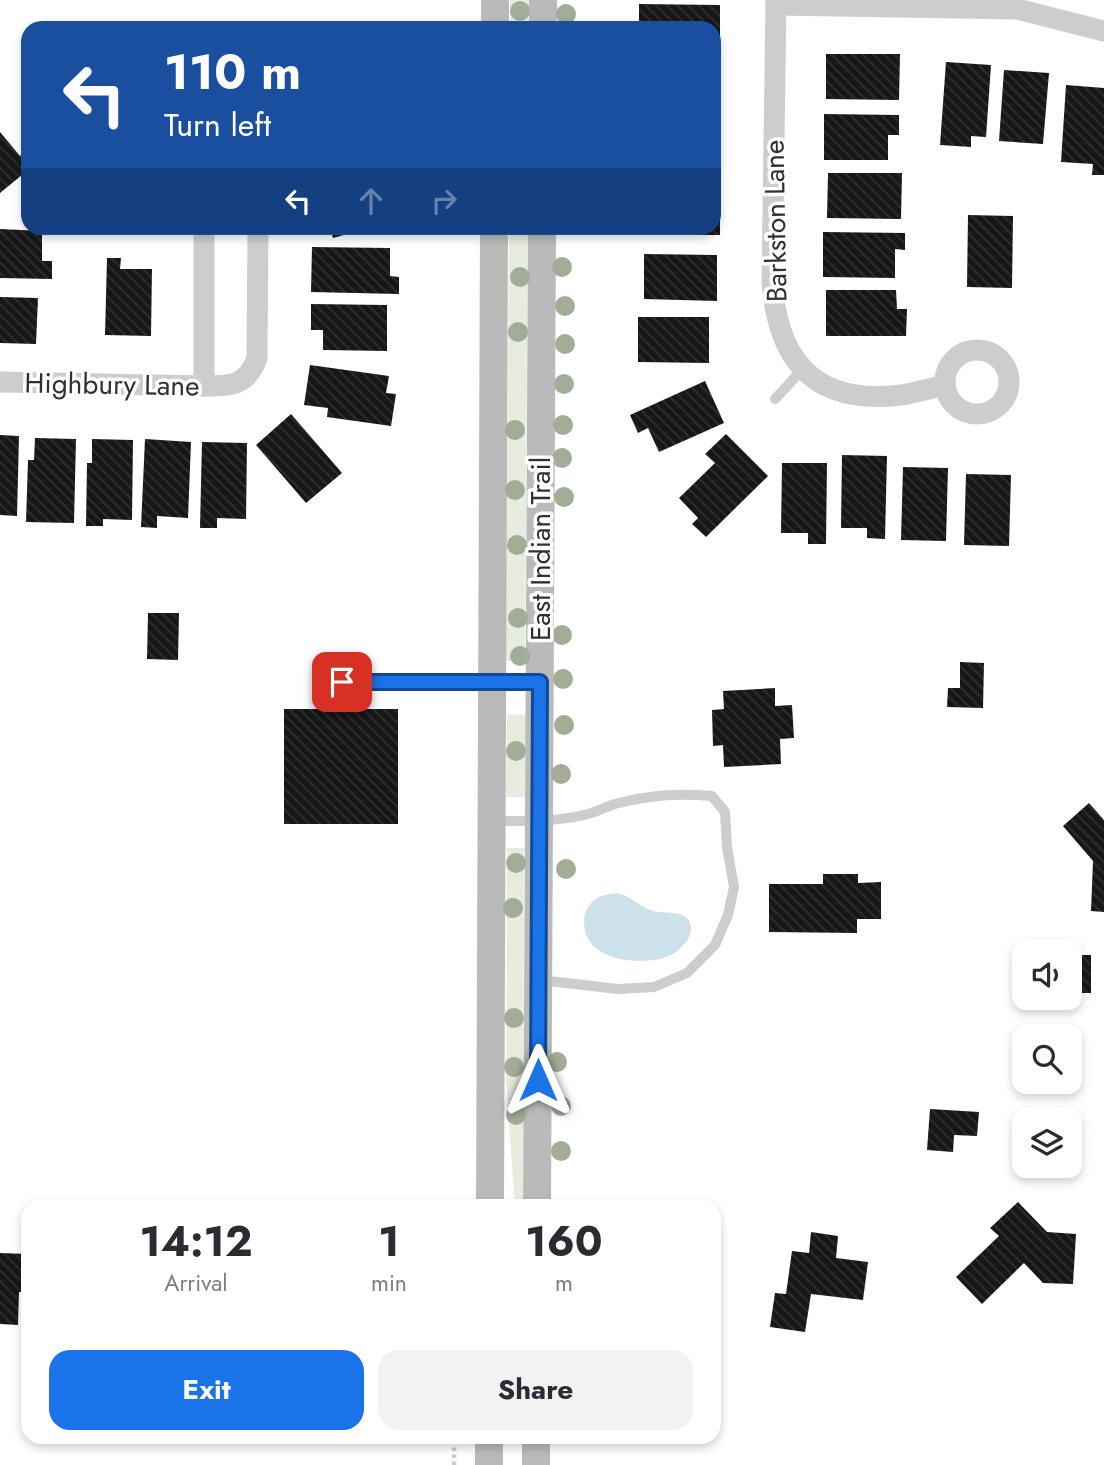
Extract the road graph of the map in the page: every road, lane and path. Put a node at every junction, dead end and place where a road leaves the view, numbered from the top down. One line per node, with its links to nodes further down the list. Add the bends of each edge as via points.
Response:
1 (495, 0): 4 (main road)
2 (543, 0): 5 (main road)
3 (776, 3): 6 (street, via 1017,9); 11 (street, Barkston Lane, via 774,300 782,337)
4 (495, 21)
5 (543, 21)
6 (1104, 30)
7 (204, 235): 13 (street)
8 (258, 235): 13 (street, via 257,358 243,381)
9 (494, 235): 16 (main road, East Indian Trail)
10 (542, 235): 18 (main road, East Indian Trail)
11 (802, 370): 14 (street, Barkston Lane, via 841,391 868,396); 15 (lane)
12 (0, 383): 13 (street, Highbury Lane)
13 (214, 386)
14 (945, 386)
15 (775, 400)
16 (492, 681): 17 (lane); 18 (lane); 19 (main road, East Indian Trail)
17 (317, 682)
18 (540, 682): 20 (main road, East Indian Trail)
19 (492, 821): 20 (lane); 22 (main road, East Indian Trail)
20 (539, 821): 21 (main road, East Indian Trail); 21 (lane, via 587,815 612,805 677,793 712,796 725,812 734,887 715,944 687,973 654,987 618,989)
21 (539, 980): 23 (main road, East Indian Trail)
22 (490, 1199)
23 (537, 1199)
24 (454, 1444): 27 (path)
25 (489, 1444): 28 (main road)
26 (536, 1444): 29 (main road)
27 (454, 1465)
28 (489, 1465)
29 (536, 1465)

